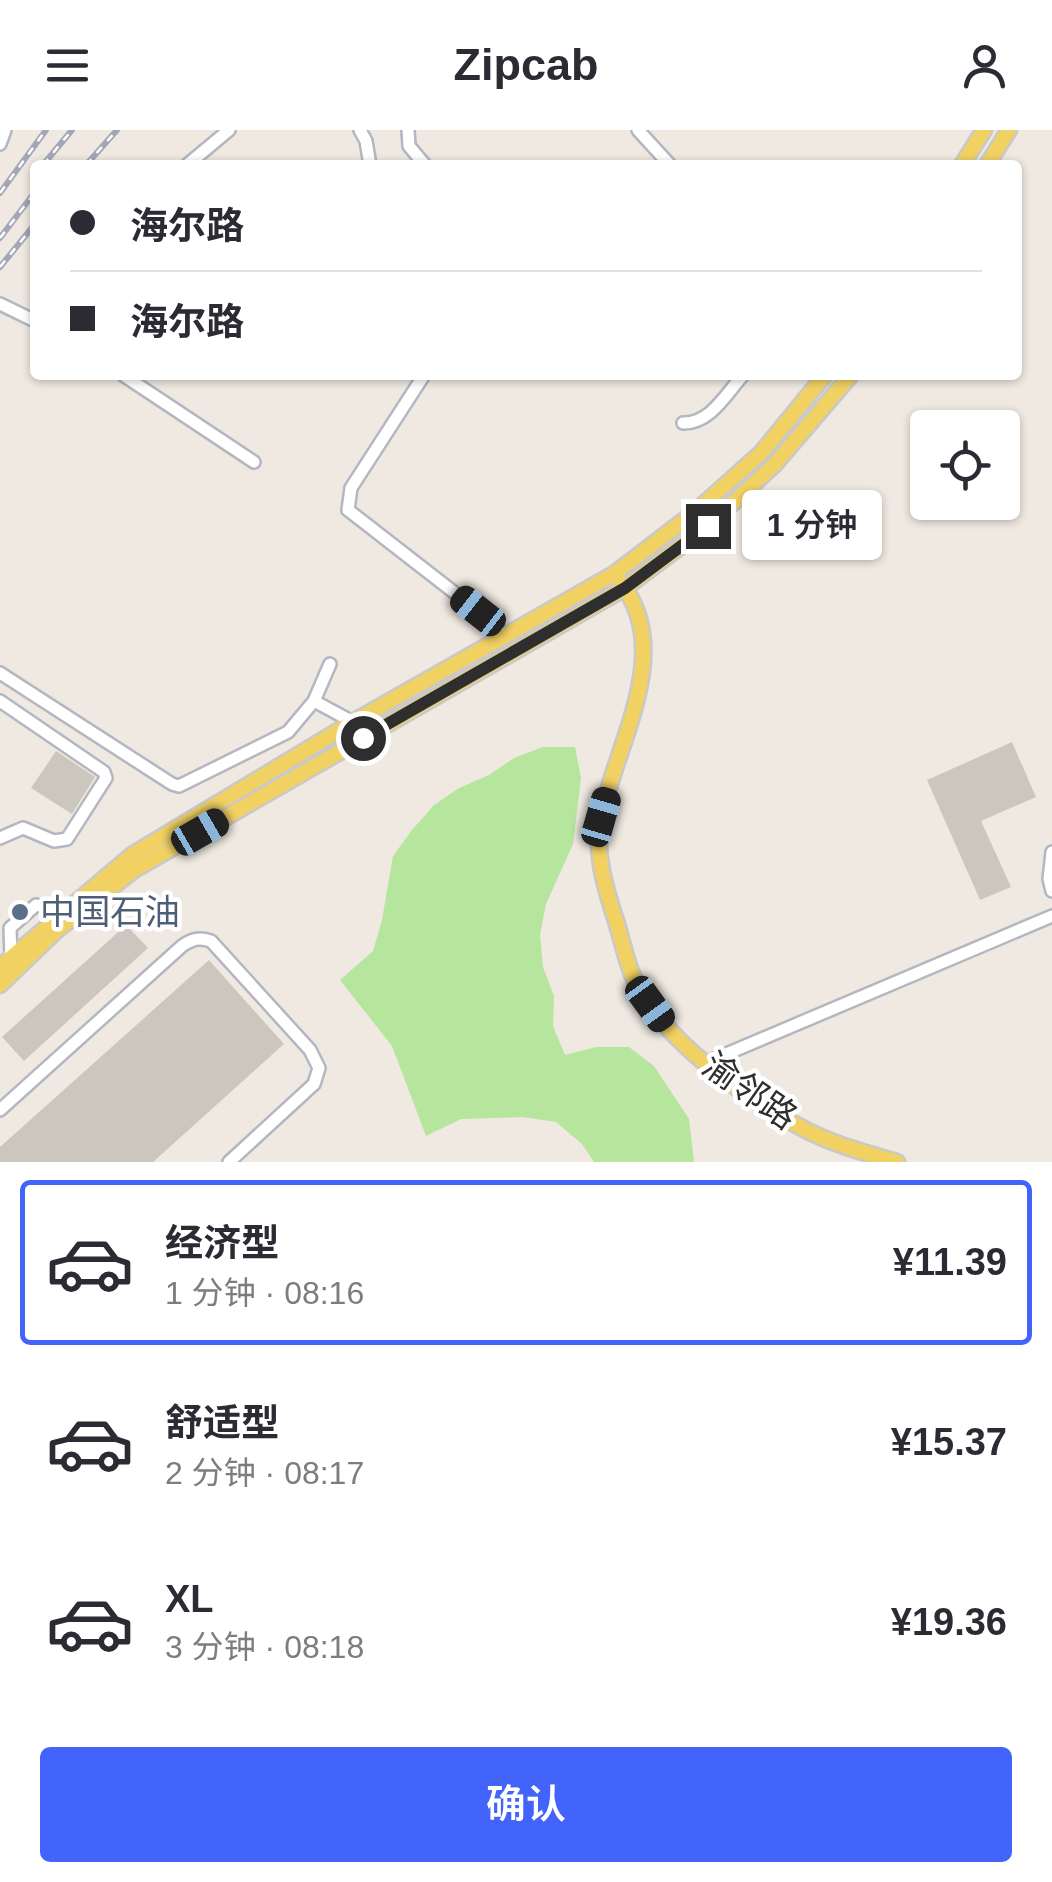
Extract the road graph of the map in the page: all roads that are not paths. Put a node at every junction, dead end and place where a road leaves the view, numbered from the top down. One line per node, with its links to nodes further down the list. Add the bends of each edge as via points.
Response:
1 (5, 130): 8 (street)
2 (228, 130): 9 (street)
3 (360, 130): 10 (street)
4 (408, 130): 11 (street)
5 (638, 130): 12 (street)
6 (984, 130): 13 (main road)
7 (1008, 130): 14 (main road)
8 (0, 144)
9 (193, 160)
10 (369, 160)
11 (421, 160)
12 (665, 160)
13 (965, 160)
14 (990, 160)
15 (0, 304): 16 (street)
16 (30, 319)
17 (131, 380): 23 (street)
18 (421, 380): 26 (street, via 346,504)
19 (739, 380): 22 (street, via 707,416)
20 (821, 380): 24 (main road, via 762,452)
21 (847, 380): 25 (main road, via 774,465 708,526)
22 (683, 423)
23 (254, 462)
24 (614, 574): 25 (main road, 渝邻路); 26 (main road)
25 (625, 588): 38 (main road, via 134,870); 39 (main road, 渝邻路, via 640,627 642,674 601,817 603,882 635,982)
26 (503, 636): 31 (main road)
27 (330, 664): 30 (street)
28 (0, 673): 30 (street, via 179,786 288,732)
29 (0, 701): 32 (street, via 106,778 67,838 54,841 23,828)
30 (314, 701): 31 (street)
31 (353, 722): 35 (main road, via 132,855)
32 (0, 838)
33 (1052, 852): 34 (street)
34 (1052, 891)
35 (64, 912): 37 (main road); 37 (street, via 36,905 10,928)
36 (1052, 916): 39 (street)
37 (6, 963)
38 (0, 985)
39 (705, 1063): 42 (main road, 渝邻路, via 806,1131)
40 (0, 1110): 41 (street, via 182,946 205,939 320,1068 314,1084)
41 (228, 1162)
42 (897, 1162)

